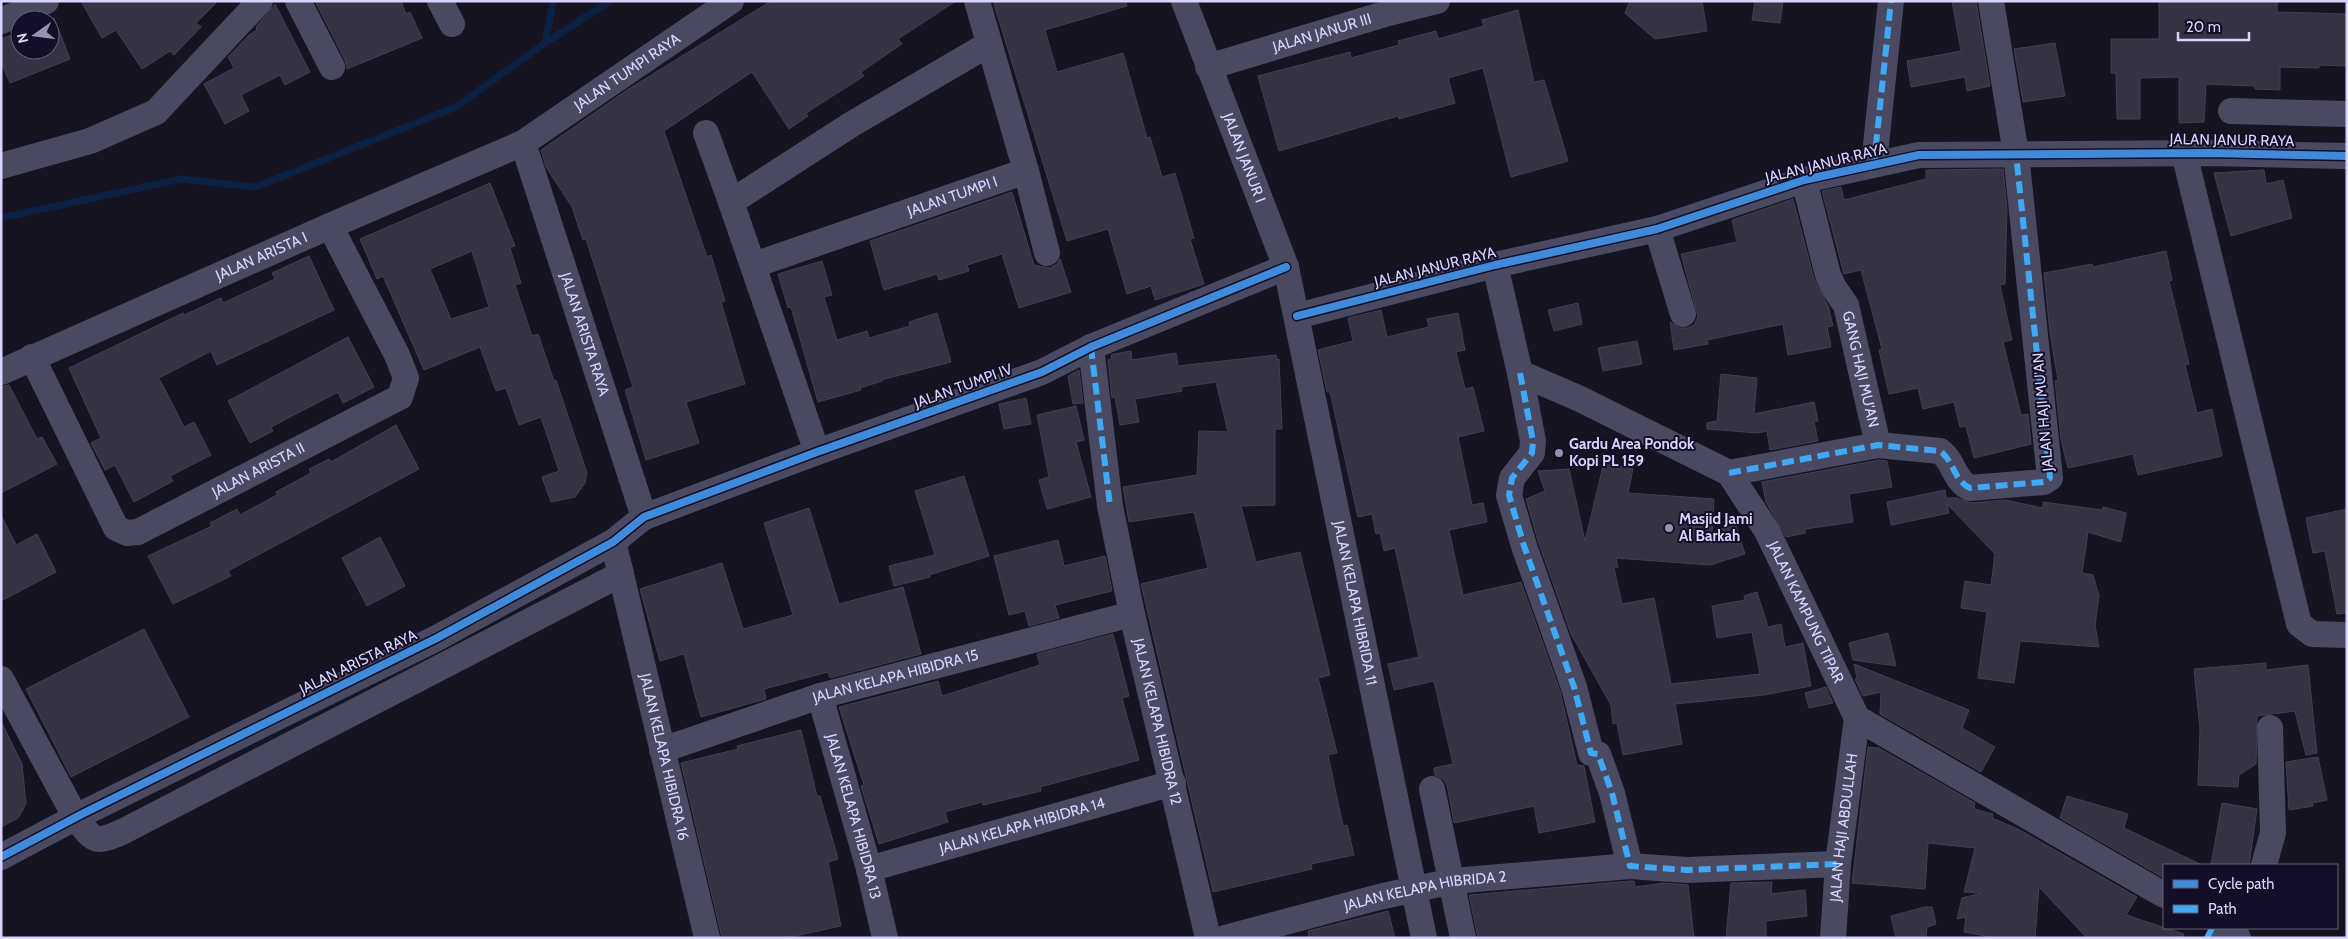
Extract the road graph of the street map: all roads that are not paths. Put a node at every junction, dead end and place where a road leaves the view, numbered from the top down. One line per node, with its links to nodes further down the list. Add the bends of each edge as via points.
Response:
1 (46, 1): 11 (street)
2 (260, 1): 23 (street, via 156,112 90,141)
3 (298, 1): 13 (street)
4 (731, 1): 18 (street, JALAN TUMPI RAYA)
5 (976, 1): 12 (street)
6 (1184, 1): 14 (street, JALAN JANUR I)
7 (1437, 1): 10 (street, JALAN JANUR III)
8 (1891, 1): 22 (street)
9 (1991, 1): 20 (street)
10 (1383, 8): 14 (street, JALAN JANUR III)
11 (1, 21)
12 (989, 44): 24 (street); 26 (street, via 852,124)
13 (332, 67)
14 (1208, 67): 32 (street, JALAN JANUR I)
15 (2231, 111): 16 (street, JALAN JANUR RAYA)
16 (2347, 114)
17 (706, 133): 26 (street)
18 (522, 143): 27 (street, JALAN ARISTA I); 42 (street, JALAN ARISTA RAYA)
19 (2184, 153): 20 (street, JALAN JANUR RAYA); 21 (street, JALAN JANUR RAYA); 46 (street, via 2299,624 2312,634)
20 (2016, 154): 22 (street, JALAN JANUR RAYA, via 1919,155); 39 (street, JALAN HAJI MU'AN, via 2050,478 2044,482 1970,488 1960,481 1946,455 1940,451)
21 (2347, 156)
22 (1874, 164): 25 (street, JALAN JANUR RAYA)
23 (1, 166)
24 (1026, 171): 29 (street); 30 (street, JALAN TUMPI I)
25 (1804, 180): 28 (street, JALAN JANUR RAYA); 39 (street, GANG HAJI MU'AN, via 1828,275 1846,305)
26 (731, 202): 30 (street)
27 (330, 226): 36 (street, JALAN ARISTA I); 36 (street, JALAN ARISTA II, via 397,355 406,378 400,396 138,532 127,533 116,528)
28 (1657, 229): 31 (street, JALAN JANUR RAYA); 33 (street)
29 (1047, 253)
30 (754, 265): 40 (street)
31 (1495, 266): 34 (street, JALAN JANUR RAYA); 38 (street)
32 (1286, 267): 34 (street, JALAN JANUR I); 35 (street, JALAN TUMPI IV)
33 (1683, 314)
34 (1297, 316): 61 (street, JALAN KELAPA HIBRIDA 11)
35 (1091, 347): 40 (street, JALAN TUMPI IV, via 1042,372); 45 (street, JALAN KELAPA HIBIDRA 12, via 1110,506)
36 (32, 357): 37 (street, JALAN ARISTA I)
37 (1, 372)
38 (1520, 373): 41 (street); 58 (street, via 1533,441 1532,454 1512,478 1509,495 1574,687 1591,753 1598,754 1612,793)
39 (1878, 446): 41 (street)
40 (817, 452): 42 (street, JALAN TUMPI IV)
41 (1729, 473): 49 (street, JALAN KAMPUNG TIPAR, via 1767,531)
42 (644, 517): 43 (street, JALAN ARISTA RAYA)
43 (613, 542): 44 (street); 54 (street, JALAN ARISTA RAYA, via 437,638)
44 (621, 574): 51 (street, JALAN KELAPA HIBIDRA 16); 54 (street, via 122,832 96,840)
45 (1132, 614): 48 (street, JALAN KELAPA HIBIDRA 15); 52 (street, JALAN KELAPA HIBIDRA 12)
46 (2347, 635)
47 (1, 679): 54 (street)
48 (820, 696): 51 (street, JALAN KELAPA HIBIDRA 15); 59 (street, JALAN KELAPA HIBIDRA 13)
49 (1857, 718): 56 (street, JALAN HAJI ABDULLAH); 62 (street)
50 (2270, 728): 57 (street, via 2273,833)
51 (662, 750): 64 (street, JALAN KELAPA HIBIDRA 16)
52 (1173, 783): 59 (street, JALAN KELAPA HIBIDRA 14); 66 (street, JALAN KELAPA HIBIDRA 12)
53 (1432, 789): 60 (street)
54 (76, 818): 55 (street, JALAN ARISTA RAYA)
55 (1, 857)
56 (1838, 864): 58 (street, JALAN KELAPA HIBRIDA 2, via 1687,870); 70 (street, JALAN HAJI ABDULLAH)
57 (2264, 864)
58 (1630, 866): 60 (street, JALAN KELAPA HIBRIDA 2)
59 (869, 869): 65 (street, JALAN KELAPA HIBIDRA 13)
60 (1453, 882): 61 (street, JALAN KELAPA HIBRIDA 2); 69 (street)
61 (1415, 888): 67 (street, JALAN KELAPA HIBRIDA 2); 68 (street, JALAN KELAPA HIBRIDA 11)
62 (2163, 894)
63 (2223, 929): 71 (street)
64 (707, 938)
65 (885, 938)
66 (1208, 938)
67 (1225, 938)
68 (1424, 938)
69 (1463, 938)
70 (1833, 938)
71 (2238, 938)

